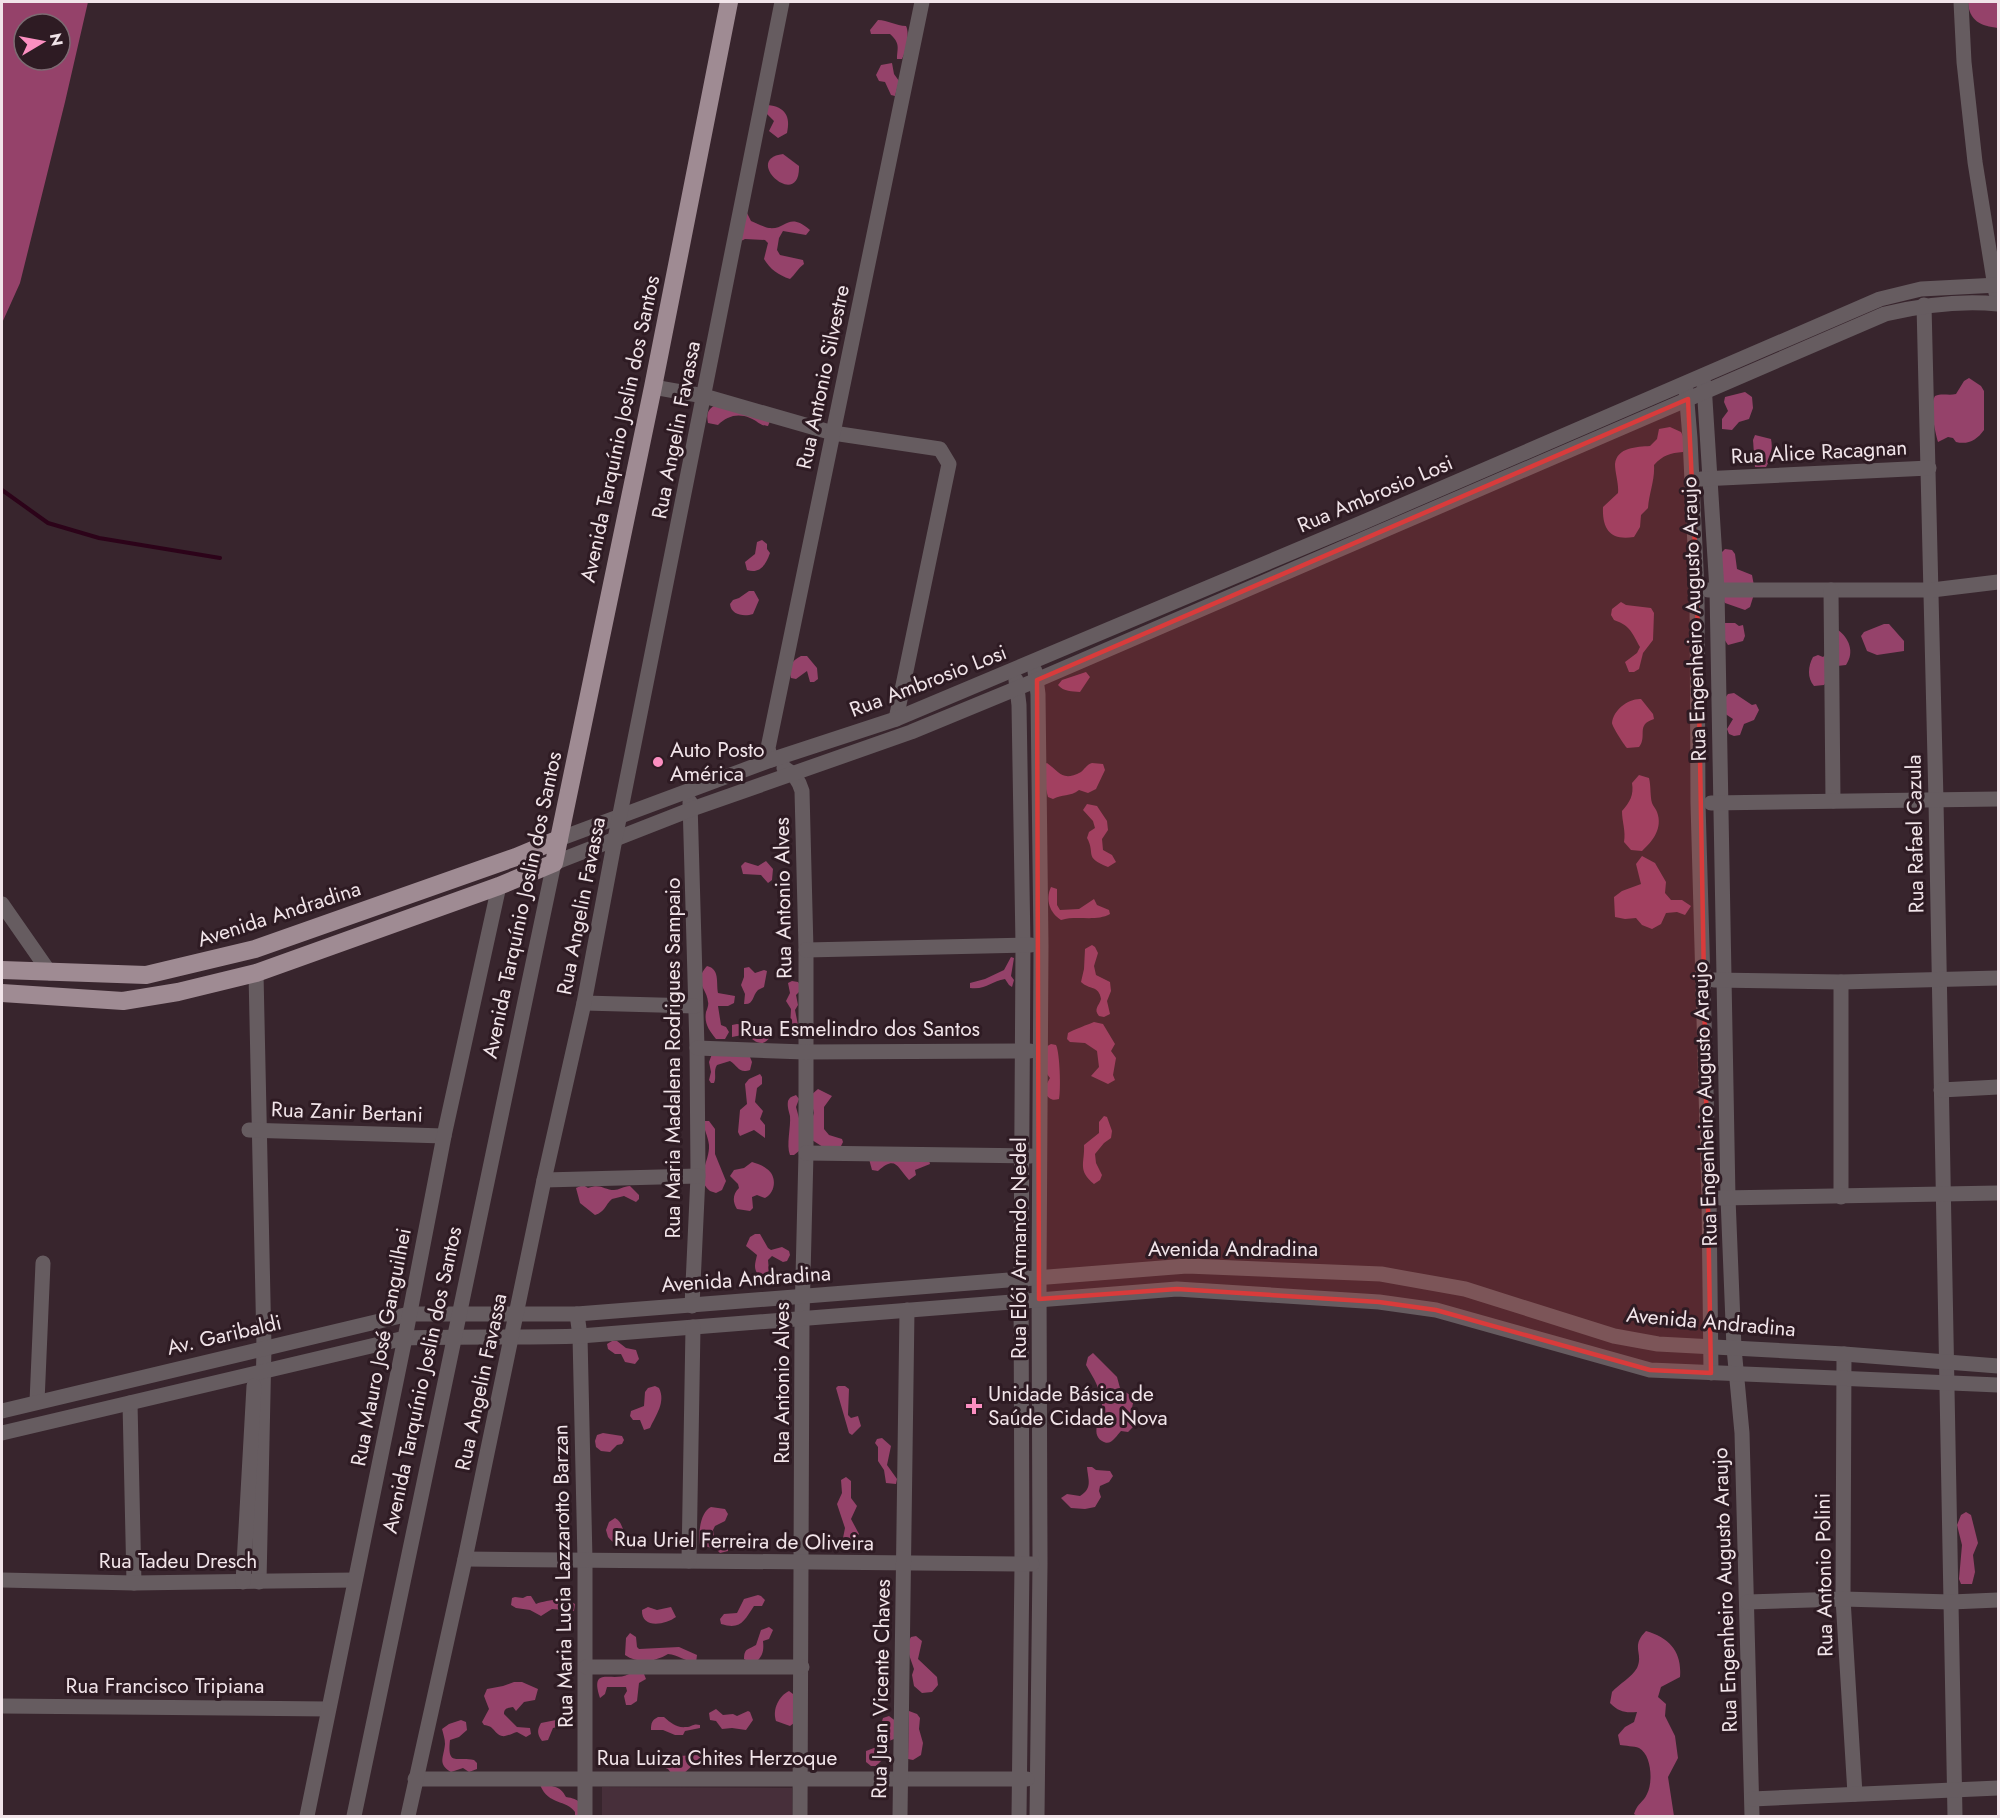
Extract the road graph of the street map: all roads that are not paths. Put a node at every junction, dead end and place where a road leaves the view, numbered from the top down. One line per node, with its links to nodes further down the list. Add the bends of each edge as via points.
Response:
1 (729, 2): 10 (main road, Avenida Tarquínio Joslin dos Santos)
2 (782, 2): 12 (street, Rua Angelin Favassa)
3 (922, 2): 14 (street, Rua Antonio Silvestre)
4 (1961, 2): 5 (street, via 1975,162)
5 (1996, 284): 7 (street); 8 (street, Rua Ambrosio Losi, via 1921,289 1880,299)
6 (1924, 305): 7 (street, Rua Ambrosio Losi, via 1961,302); 11 (street, Rua Ambrosio Losi, via 1885,314); 15 (street, Rua Rafael Cazula)
7 (1998, 306)
8 (1703, 375): 9 (street, Rua Ambrosio Losi); 11 (street, Rua Engenheiro Augusto Araujo)
9 (1684, 383): 13 (street); 23 (street, Rua Ambrosio Losi)
10 (653, 387): 12 (street); 38 (main road, Avenida Tarquínio Joslin dos Santos)
11 (1706, 391): 13 (street, Rua Ambrosio Losi); 16 (street, Rua Engenheiro Augusto Araujo)
12 (704, 396): 14 (street); 37 (street, Rua Angelin Favassa)
13 (1688, 399): 17 (street); 25 (street, Rua Ambrosio Losi)
14 (833, 433): 27 (street, via 940,449 949,464); 28 (street, Rua Antonio Silvestre, via 768,748)
15 (1929, 468): 16 (street, Rua Alice Racagnan); 22 (street, Rua Rafael Cazula)
16 (1711, 478): 17 (street, Rua Alice Racagnan); 20 (street, Rua Engenheiro Augusto Araujo)
17 (1692, 479): 19 (street)
18 (1998, 582): 22 (street)
19 (1697, 590): 20 (street); 34 (street)
20 (1717, 590): 21 (street); 35 (street, Rua Engenheiro Augusto Araujo)
21 (1831, 590): 22 (street); 32 (street)
22 (1932, 590): 33 (street, Rua Rafael Cazula)
23 (1033, 663): 24 (street, Rua Ambrosio Losi); 25 (street, Rua Elói Armando Nedel)
24 (1014, 670): 26 (street, Rua Elói Armando Nedel); 27 (street, Rua Ambrosio Losi)
25 (1037, 680): 26 (street, Rua Ambrosio Losi); 44 (street, Rua Elói Armando Nedel)
26 (1018, 688): 29 (street, Rua Ambrosio Losi, via 911,732); 43 (street, Rua Elói Armando Nedel)
27 (896, 719): 28 (street, Rua Ambrosio Losi)
28 (771, 760): 29 (street); 30 (street, Rua Ambrosio Losi)
29 (792, 773): 36 (street, Rua Ambrosio Losi); 45 (street, Rua Antonio Alves, via 802,791)
30 (688, 791): 36 (street, Rua Maria Madalena Rodrigues Sampaio); 37 (street, Rua Ambrosio Losi)
31 (1998, 799): 33 (street)
32 (1833, 801): 33 (street); 35 (street)
33 (1936, 801): 52 (street, Rua Rafael Cazula)
34 (1698, 803): 35 (street); 50 (street)
35 (1720, 803): 51 (street, Rua Engenheiro Augusto Araujo)
36 (692, 809): 39 (street, Rua Ambrosio Losi); 56 (street, Rua Maria Madalena Rodrigues Sampaio)
37 (620, 817): 38 (street, Rua Ambrosio Losi); 39 (street, Rua Angelin Favassa)
38 (560, 839): 40 (main road, Avenida Tarquínio Joslin dos Santos); 47 (main road, Avenida Andradina, via 255,950 146,975)
39 (615, 839): 40 (street, Rua Ambrosio Losi); 55 (street, Rua Angelin Favassa)
40 (554, 863): 41 (main road); 84 (street, Avenida Tarquínio Joslin dos Santos)
41 (499, 886): 48 (main road); 64 (street, Rua Mauro José Ganguilhei)
42 (2, 904): 47 (street)
43 (1023, 945): 44 (street); 45 (street); 58 (street, Rua Elói Armando Nedel)
44 (1041, 945): 59 (street, Rua Elói Armando Nedel)
45 (806, 950): 60 (street, Rua Antonio Alves)
46 (2, 970): 47 (main road, Avenida Andradina)
47 (50, 973)
48 (251, 974): 54 (main road, via 178,993 123,1001); 63 (street)
49 (1998, 978): 52 (street)
50 (1702, 980): 51 (street); 74 (street)
51 (1722, 980): 53 (street); 73 (street, Rua Engenheiro Augusto Araujo)
52 (1939, 981): 53 (street); 62 (street, Rua Rafael Cazula)
53 (1840, 982): 72 (street)
54 (2, 993)
55 (584, 1003): 56 (street); 69 (street, Rua Angelin Favassa)
56 (695, 1006): 57 (street, Rua Maria Madalena Rodrigues Sampaio)
57 (697, 1048): 60 (street, Rua Esmelindro dos Santos); 68 (street, Rua Maria Madalena Rodrigues Sampaio)
58 (1022, 1051): 59 (street, Rua Esmelindro dos Santos); 60 (street, Rua Esmelindro dos Santos); 66 (street, Rua Elói Armando Nedel)
59 (1041, 1051): 67 (street, Rua Elói Armando Nedel)
60 (805, 1052): 65 (street, Rua Antonio Alves)
61 (1998, 1087): 62 (street)
62 (1941, 1090): 71 (street, Rua Rafael Cazula)
63 (254, 1130): 64 (street, Rua Zanir Bertani); 94 (street)
64 (444, 1136): 83 (street, Rua Mauro José Ganguilhei)
65 (806, 1153): 66 (street); 78 (street, Rua Antonio Alves)
66 (1021, 1156): 67 (street); 77 (street, Rua Elói Armando Nedel)
67 (1040, 1156): 76 (street, Rua Elói Armando Nedel)
68 (698, 1176): 69 (street); 81 (street, Rua Maria Madalena Rodrigues Sampaio)
69 (544, 1180): 85 (street, Rua Angelin Favassa)
70 (1998, 1193): 71 (street)
71 (1943, 1195): 72 (street); 97 (street, Rua Rafael Cazula)
72 (1841, 1197): 73 (street)
73 (1728, 1198): 74 (street); 95 (street, Rua Engenheiro Augusto Araujo)
74 (1709, 1199): 93 (street)
75 (43, 1263): 105 (street)
76 (1039, 1279): 77 (street, Avenida Andradina); 79 (street, Rua Elói Armando Nedel); 93 (street, Avenida Andradina, via 1187,1266 1381,1274 1465,1288 1614,1336 1658,1344)
77 (1021, 1281): 78 (street, Avenida Andradina); 80 (street, Rua Elói Armando Nedel)
78 (803, 1298): 81 (street, Avenida Andradina); 87 (street, Rua Antonio Alves)
79 (1039, 1299): 80 (street, Av. Garibaldi); 100 (street, Av. Garibaldi, via 1178,1289 1379,1302 1436,1310 1650,1370); 115 (street, Rua Elói Armando Nedel)
80 (1021, 1301): 82 (street, Av. Garibaldi); 114 (street, Rua Elói Armando Nedel)
81 (692, 1306): 86 (street, Avenida Andradina)
82 (907, 1310): 87 (street, Av. Garibaldi); 113 (street, Rua Juan Vicente Chaves)
83 (410, 1314): 84 (street, Av. Garibaldi); 91 (street, Rua Mauro José Ganguilhei); 94 (street, Av. Garibaldi)
84 (458, 1314): 85 (street, Avenida Andradina); 90 (street, Avenida Tarquínio Joslin dos Santos)
85 (517, 1314): 86 (street, Avenida Andradina); 92 (street, Rua Angelin Favassa)
86 (577, 1314): 89 (street, Rua Maria Lucia Lazzarotto Barzan)
87 (802, 1318): 88 (street, Av. Garibaldi); 112 (street, Rua Antonio Alves)
88 (693, 1327): 89 (street, Av. Garibaldi); 111 (street)
89 (580, 1336): 92 (street, Av. Garibaldi); 110 (street, Rua Maria Lucia Lazzarotto Barzan)
90 (454, 1337): 91 (street, Av. Garibaldi); 92 (street, Av. Garibaldi); 140 (street, Avenida Tarquínio Joslin dos Santos)
91 (405, 1338): 99 (street, Av. Garibaldi); 117 (street, Rua Mauro José Ganguilhei)
92 (512, 1338): 109 (street, Rua Angelin Favassa)
93 (1710, 1346): 95 (street, Avenida Andradina); 100 (street)
94 (259, 1348): 99 (street); 105 (street, Av. Garibaldi)
95 (1734, 1348): 96 (street, Avenida Andradina); 101 (street, Rua Engenheiro Augusto Araujo)
96 (1844, 1354): 97 (street, Avenida Andradina); 102 (street, Rua Antonio Polini)
97 (1947, 1361): 98 (street, Avenida Andradina); 103 (street, Rua Rafael Cazula)
98 (1998, 1366)
99 (259, 1372): 106 (street, Av. Garibaldi); 118 (street); 119 (street)
100 (1711, 1373): 101 (street, Av. Garibaldi)
101 (1736, 1375): 102 (street, Av. Garibaldi); 123 (street, Rua Engenheiro Augusto Araujo, via 1742,1433)
102 (1842, 1378): 103 (street, Av. Garibaldi); 121 (street, Rua Antonio Polini)
103 (1947, 1382): 104 (street, Av. Garibaldi); 124 (street, Rua Rafael Cazula)
104 (1998, 1385)
105 (37, 1402): 107 (street, Av. Garibaldi)
106 (130, 1403): 108 (street, Av. Garibaldi); 120 (street)
107 (2, 1411)
108 (2, 1433)
109 (465, 1559): 110 (street, Rua Uriel Ferreira de Oliveira); 129 (street, Rua Angelin Favassa)
110 (585, 1560): 111 (street, Rua Uriel Ferreira de Oliveira); 125 (street, Rua Maria Lucia Lazzarotto Barzan)
111 (689, 1561): 112 (street, Rua Uriel Ferreira de Oliveira)
112 (802, 1561): 113 (street, Rua Uriel Ferreira de Oliveira); 126 (street, Rua Antonio Alves)
113 (903, 1564): 114 (street, Rua Uriel Ferreira de Oliveira); 132 (street, Rua Juan Vicente Chaves)
114 (1022, 1564): 115 (street, Rua Uriel Ferreira de Oliveira); 133 (street, Rua Elói Armando Nedel)
115 (1040, 1564): 134 (street, Rua Elói Armando Nedel)
116 (2, 1580): 120 (street, Rua Tadeu Dresch)
117 (355, 1581): 119 (street, Rua Tadeu Dresch); 128 (street, Rua Mauro José Ganguilhei)
118 (243, 1582): 119 (street, Rua Tadeu Dresch); 120 (street, Rua Tadeu Dresch)
119 (259, 1582)
120 (134, 1583)
121 (1843, 1599): 123 (street); 124 (street); 137 (street, Rua Antonio Polini)
122 (1998, 1600): 124 (street)
123 (1747, 1602): 138 (street, Rua Engenheiro Augusto Araujo)
124 (1951, 1602): 136 (street, Rua Rafael Cazula)
125 (586, 1667): 126 (street); 130 (street, Rua Maria Lucia Lazzarotto Barzan)
126 (802, 1667): 131 (street, Rua Antonio Alves)
127 (2, 1706): 128 (street, Rua Francisco Tripiana)
128 (328, 1709): 139 (street, Rua Mauro José Ganguilhei)
129 (415, 1779): 130 (street, Rua Luiza Chites Herzoque); 141 (street, Rua Angelin Favassa)
130 (585, 1779): 131 (street, Rua Luiza Chites Herzoque); 142 (street, Rua Maria Lucia Lazzarotto Barzan)
131 (801, 1779): 132 (street, Rua Luiza Chites Herzoque); 143 (street, Rua Antonio Alves)
132 (901, 1779): 133 (street, Rua Luiza Chites Herzoque); 144 (street, Rua Juan Vicente Chaves)
133 (1019, 1779): 134 (street, Rua Luiza Chites Herzoque); 145 (street, Rua Elói Armando Nedel)
134 (1037, 1779): 146 (street, Rua Elói Armando Nedel)
135 (1998, 1788): 136 (street)
136 (1955, 1790): 137 (street); 148 (street, Rua Rafael Cazula)
137 (1855, 1794): 138 (street)
138 (1752, 1799): 147 (street, Rua Engenheiro Augusto Araujo)
139 (307, 1816)
140 (354, 1816)
141 (408, 1816)
142 (585, 1816)
143 (800, 1816)
144 (900, 1816)
145 (1019, 1816)
146 (1037, 1816)
147 (1752, 1816)
148 (1955, 1816)

